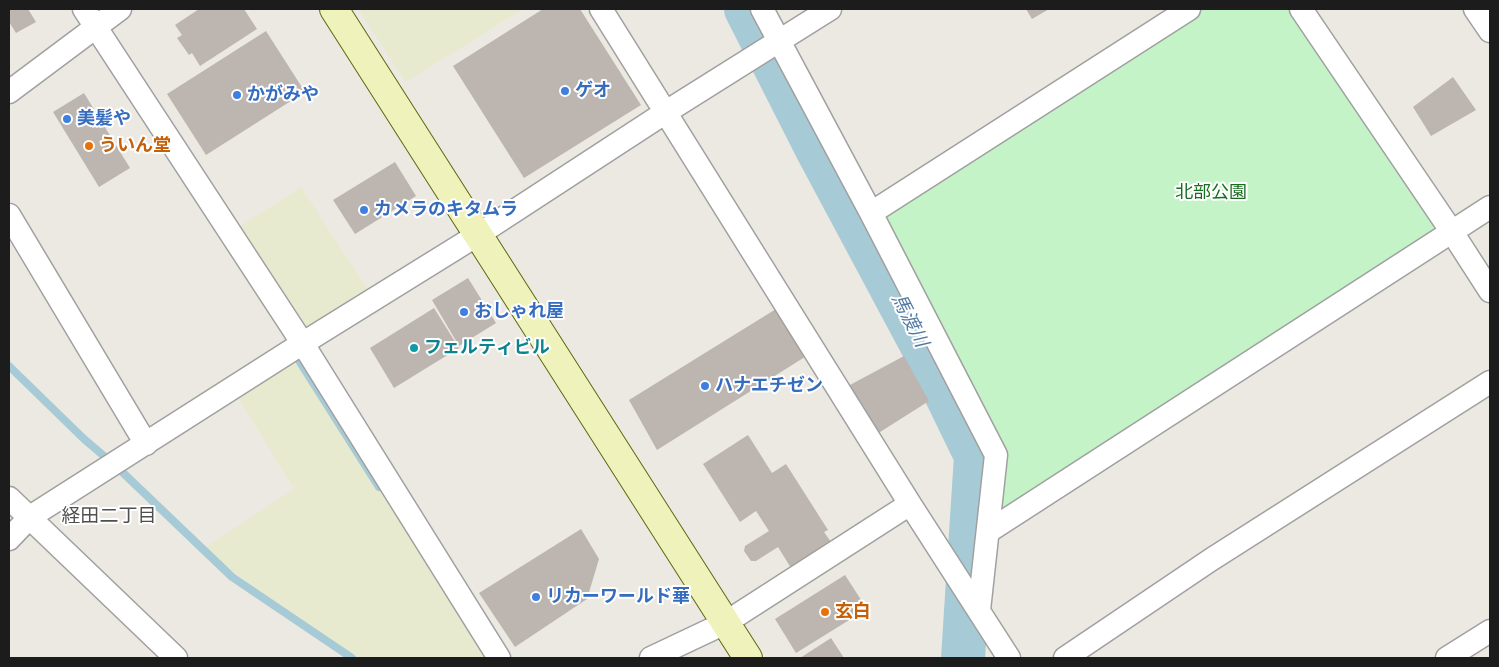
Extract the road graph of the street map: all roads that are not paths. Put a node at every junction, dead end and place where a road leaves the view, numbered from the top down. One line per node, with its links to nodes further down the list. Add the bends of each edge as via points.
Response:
1 (120, 9): 9 (street)
2 (334, 9): 18 (street)
3 (600, 9): 13 (street)
4 (762, 9): 11 (street)
5 (830, 9): 11 (street)
6 (1189, 9): 15 (street)
7 (1301, 9): 17 (street)
8 (1475, 9): 10 (street)
9 (89, 17): 12 (street); 20 (street)
10 (1490, 31)
11 (779, 42): 13 (street); 15 (street)
12 (9, 92)
13 (666, 112): 18 (street); 24 (street)
14 (1490, 207): 17 (street)
15 (871, 213): 26 (street, via 996,455)
16 (9, 215): 22 (street)
17 (1452, 232): 19 (street); 26 (street)
18 (479, 234): 20 (street); 29 (street)
19 (1490, 292)
20 (303, 344): 22 (street); 32 (street)
21 (1490, 382): 36 (street, via 1212,559)
22 (146, 444): 25 (street)
23 (9, 498): 25 (street)
24 (910, 504): 28 (street); 29 (street)
25 (30, 517): 27 (street); 31 (street)
26 (989, 531): 28 (street)
27 (9, 539)
28 (979, 610): 35 (street)
29 (725, 623): 33 (street); 34 (street)
30 (1490, 631): 37 (street)
31 (176, 658)
32 (499, 658)
33 (651, 658)
34 (748, 658)
35 (1009, 658)
36 (1065, 658)
37 (1447, 658)

